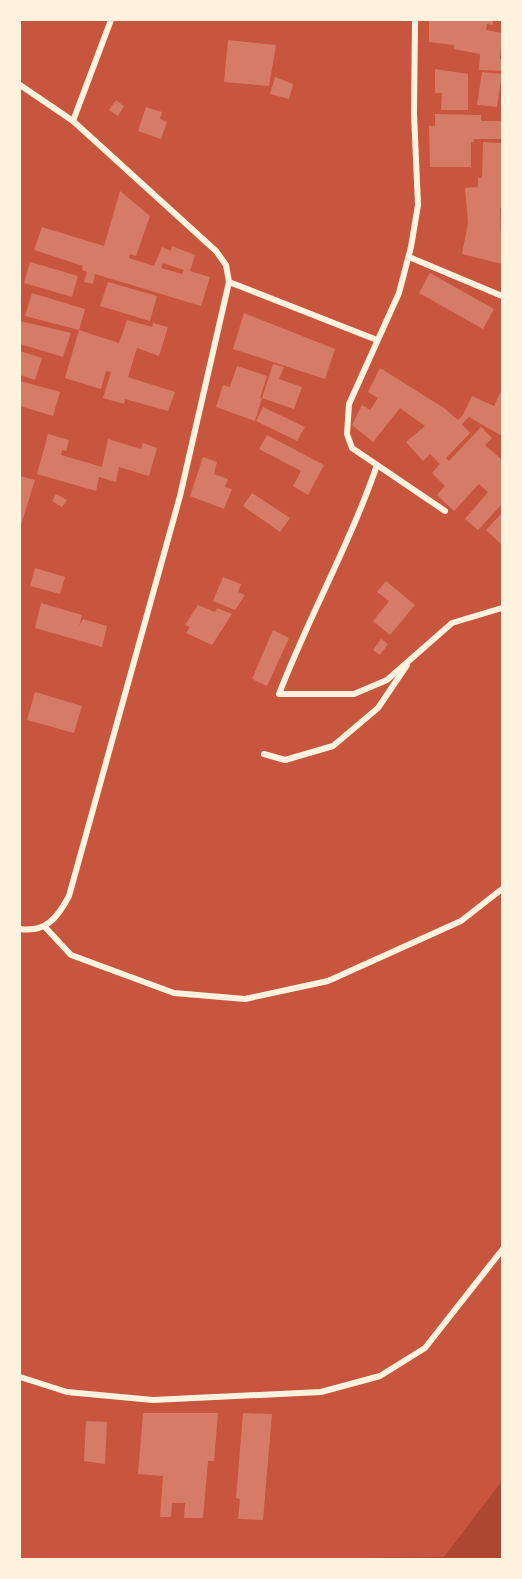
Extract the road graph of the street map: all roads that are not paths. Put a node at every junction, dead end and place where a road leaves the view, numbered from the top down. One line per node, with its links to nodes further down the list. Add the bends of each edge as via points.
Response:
1 (111, 20): 4 (street)
2 (415, 20): 5 (street, via 418,205)
3 (20, 85): 4 (street)
4 (73, 121): 6 (street, via 216,251 226,265)
5 (409, 257): 7 (street); 8 (street, via 399,293)
6 (229, 282): 8 (street); 15 (street, via 180,496 91,824 69,896 59,916)
7 (502, 296)
8 (377, 340): 9 (street, via 350,404 347,434 352,448)
9 (377, 465): 10 (street); 12 (street, via 279,694 354,694 387,680)
10 (445, 511)
11 (502, 608): 12 (street, via 452,623)
12 (413, 657): 13 (street, via 378,708 333,746 285,760)
13 (264, 754)
14 (502, 889): 15 (street, via 462,921 328,981 244,999 174,993 71,955)
15 (45, 927): 16 (street)
16 (20, 929)
17 (502, 1250): 18 (street, via 424,1348 380,1377 321,1392 153,1400 67,1392)
18 (20, 1377)

